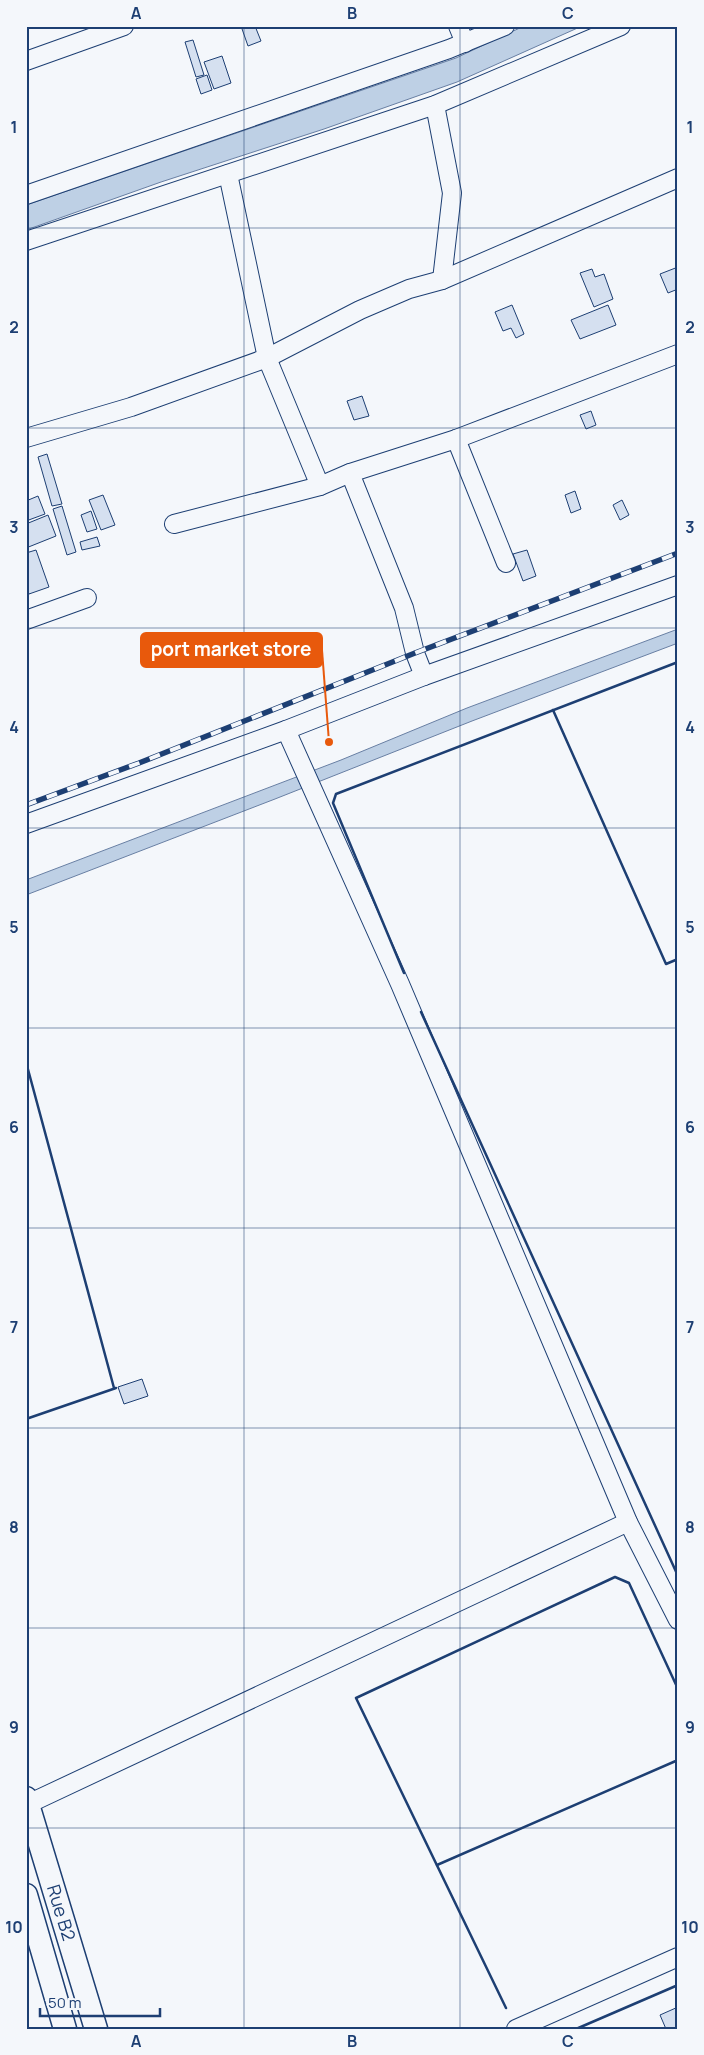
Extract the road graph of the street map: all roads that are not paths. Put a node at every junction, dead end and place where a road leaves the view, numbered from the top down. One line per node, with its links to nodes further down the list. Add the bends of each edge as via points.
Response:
1 (124, 26): 6 (street)
2 (458, 26): 5 (street)
3 (505, 26): 5 (street)
4 (621, 26): 7 (street)
5 (465, 43): 10 (street)
6 (26, 61)
7 (435, 104): 8 (street); 12 (street, via 452,193)
8 (228, 174): 11 (street); 14 (street)
9 (678, 178): 12 (street)
10 (26, 195)
11 (26, 241)
12 (442, 280): 14 (street, via 409,289 360,310)
13 (678, 354): 16 (street)
14 (267, 358): 15 (street, via 131,407); 18 (street)
15 (26, 438)
16 (456, 440): 17 (street); 20 (street)
17 (350, 473): 18 (street); 24 (street, via 404,608)
18 (320, 486): 19 (street)
19 (174, 524)
20 (506, 563)
21 (678, 584): 24 (street)
22 (87, 598): 23 (street)
23 (26, 620)
24 (424, 676): 25 (street)
25 (286, 730): 26 (street); 27 (street, via 400,984)
26 (26, 824)
27 (628, 1522): 28 (street); 29 (street)
28 (678, 1620)
29 (27, 1801): 33 (main road, Rue B2)
30 (26, 1895): 32 (main road, Rue B2)
31 (678, 1957): 34 (street)
32 (65, 2029)
33 (96, 2029)
34 (516, 2029)

